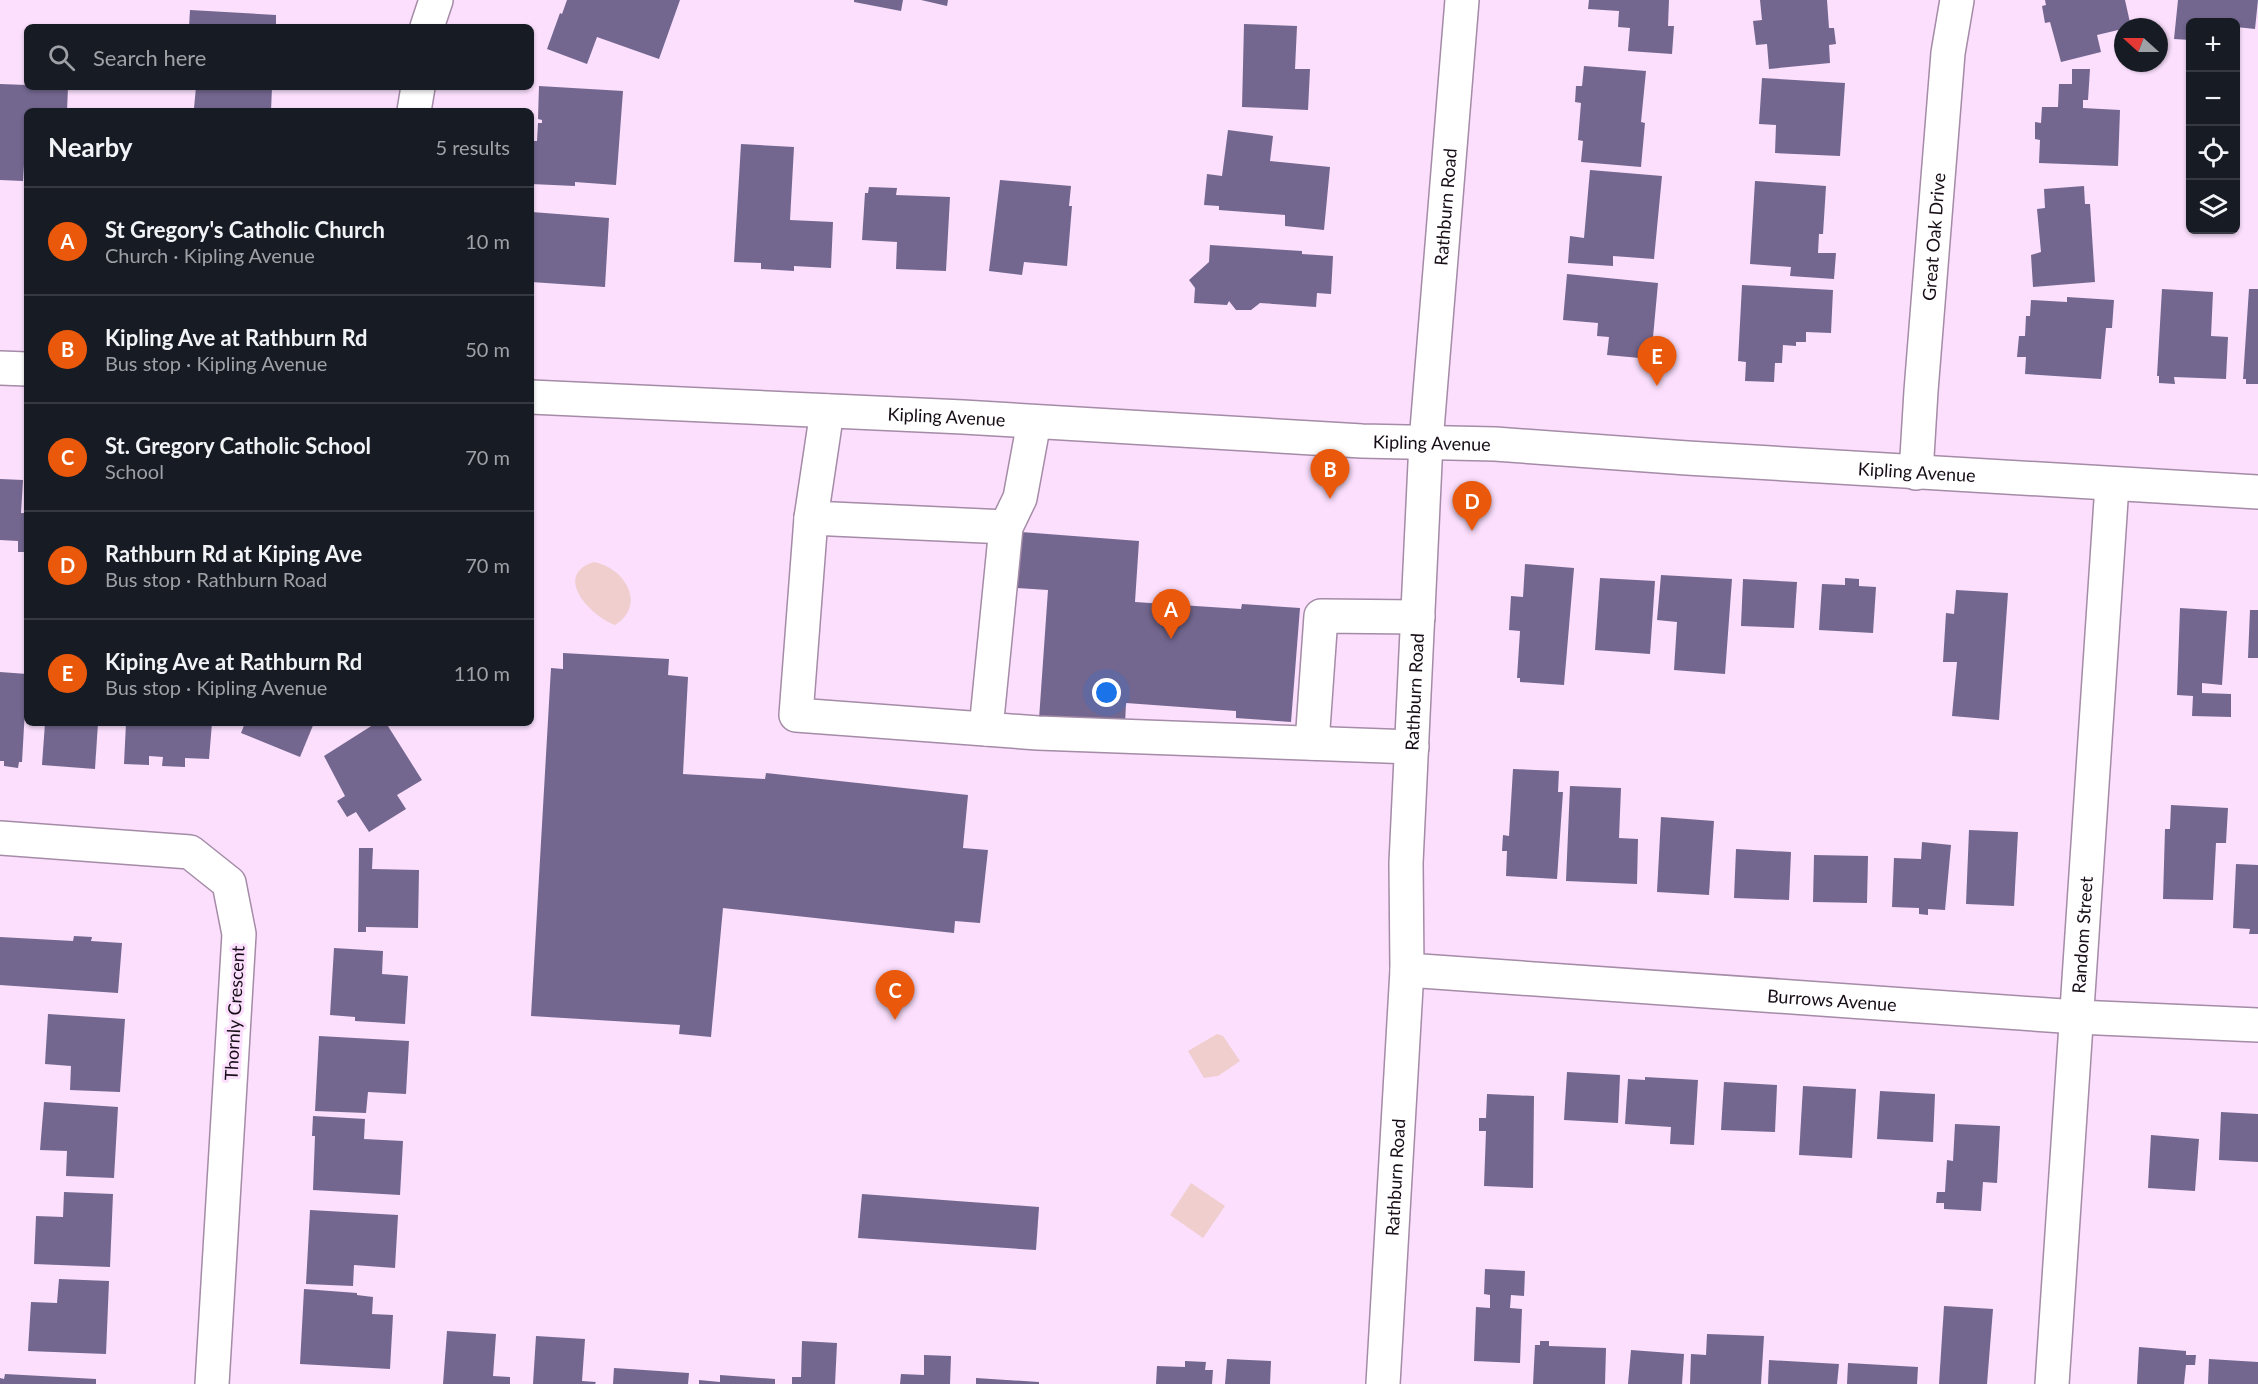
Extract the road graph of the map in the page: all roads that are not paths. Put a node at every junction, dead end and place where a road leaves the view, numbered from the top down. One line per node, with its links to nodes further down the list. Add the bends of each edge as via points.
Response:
1 (436, 0): 4 (street)
2 (1462, 0): 12 (street, Rathburn Road)
3 (1957, 0): 13 (street, Great Oak Drive, via 1947,52)
4 (428, 24)
5 (418, 90): 6 (street)
6 (414, 108)
7 (0, 368): 8 (street)
8 (24, 369)
9 (534, 397): 10 (street, Kipling Avenue)
10 (827, 411): 11 (street, Kipling Avenue); 16 (street)
11 (1034, 422): 12 (street, Kipling Avenue); 17 (street, via 1020,498)
12 (1426, 442): 13 (street, Kipling Avenue); 18 (street, Rathburn Road)
13 (1916, 473): 14 (street, Kipling Avenue)
14 (2112, 485): 15 (street, Kipling Avenue); 24 (street, Random Street)
15 (2258, 492)
16 (811, 518): 17 (street); 19 (street, via 796,715)
17 (1006, 527): 19 (street)
18 (1418, 617): 20 (street, via 1321,616); 21 (street, Rathburn Road)
19 (986, 729): 20 (street)
20 (1312, 743): 21 (street)
21 (1412, 747): 23 (street, Rathburn Road, via 1406,863)
22 (0, 838): 26 (street, Thornly Crescent, via 190,852 229,883 239,934)
23 (1407, 970): 24 (street, Burrows Avenue); 27 (street, Rathburn Road)
24 (2077, 1017): 25 (street, Burrows Avenue); 28 (street, Random Street)
25 (2258, 1025)
26 (212, 1384)
27 (1383, 1384)
28 (2052, 1384)

